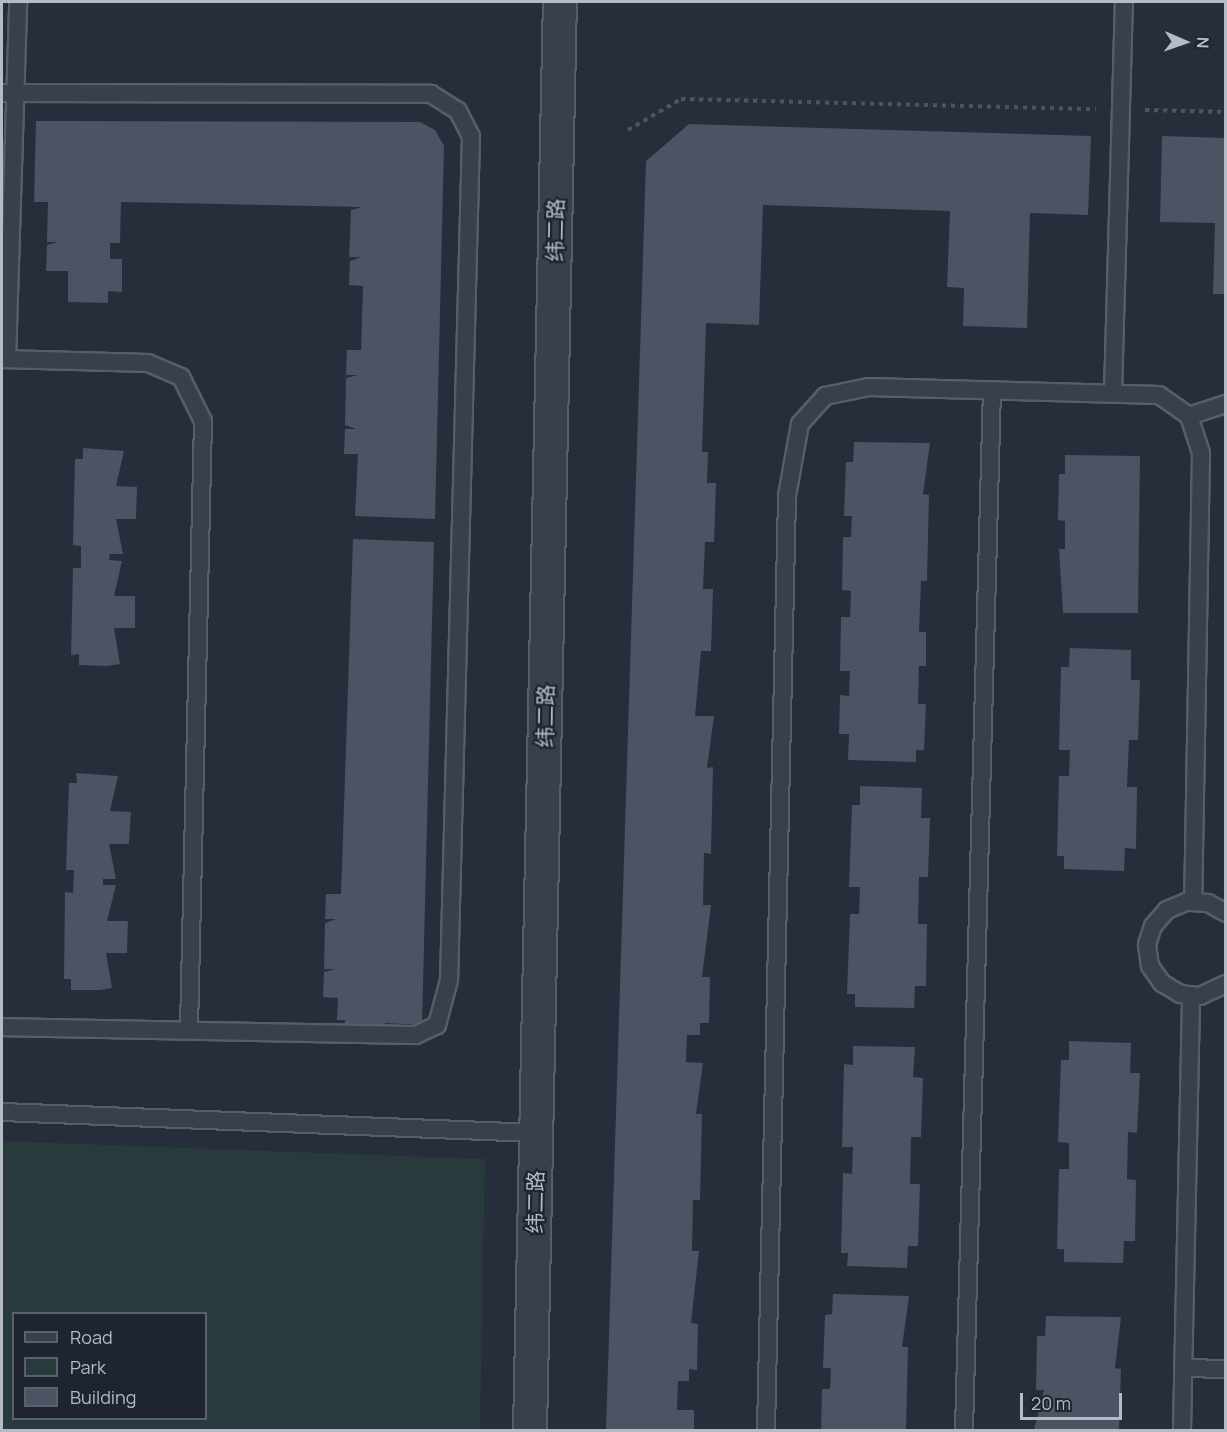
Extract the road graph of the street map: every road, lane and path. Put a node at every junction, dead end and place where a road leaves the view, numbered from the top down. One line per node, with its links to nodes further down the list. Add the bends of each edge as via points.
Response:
1 (18, 2): 4 (lane)
2 (560, 2): 21 (street, 纬二路)
3 (1124, 4): 11 (lane)
4 (8, 93): 9 (lane); 19 (lane, via 431,94 458,111 471,136 449,980 437,1025 416,1035)
5 (1107, 109): 8 (path, via 681,99)
6 (1131, 110): 7 (path)
7 (1226, 112)
8 (628, 130)
9 (4, 359): 19 (lane, via 148,363 182,376 203,421)
10 (992, 390): 11 (lane); 25 (lane, via 868,387 825,396 800,424 787,496); 26 (lane)
11 (1113, 393): 13 (lane, via 1159,395)
12 (1226, 404): 13 (lane)
13 (1189, 416): 14 (lane, via 1201,453)
14 (1193, 902): 15 (lane); 17 (lane, via 1167,910 1153,926 1148,945 1150,966 1162,983)
15 (1226, 913)
16 (1226, 984): 17 (lane)
17 (1191, 995): 22 (lane)
18 (2, 1026): 19 (lane)
19 (189, 1030)
20 (2, 1112): 21 (lane)
21 (536, 1133): 24 (street, 纬二路)
22 (1183, 1368): 23 (lane); 27 (lane)
23 (1226, 1369)
24 (530, 1431)
25 (766, 1431)
26 (964, 1431)
27 (1182, 1431)

